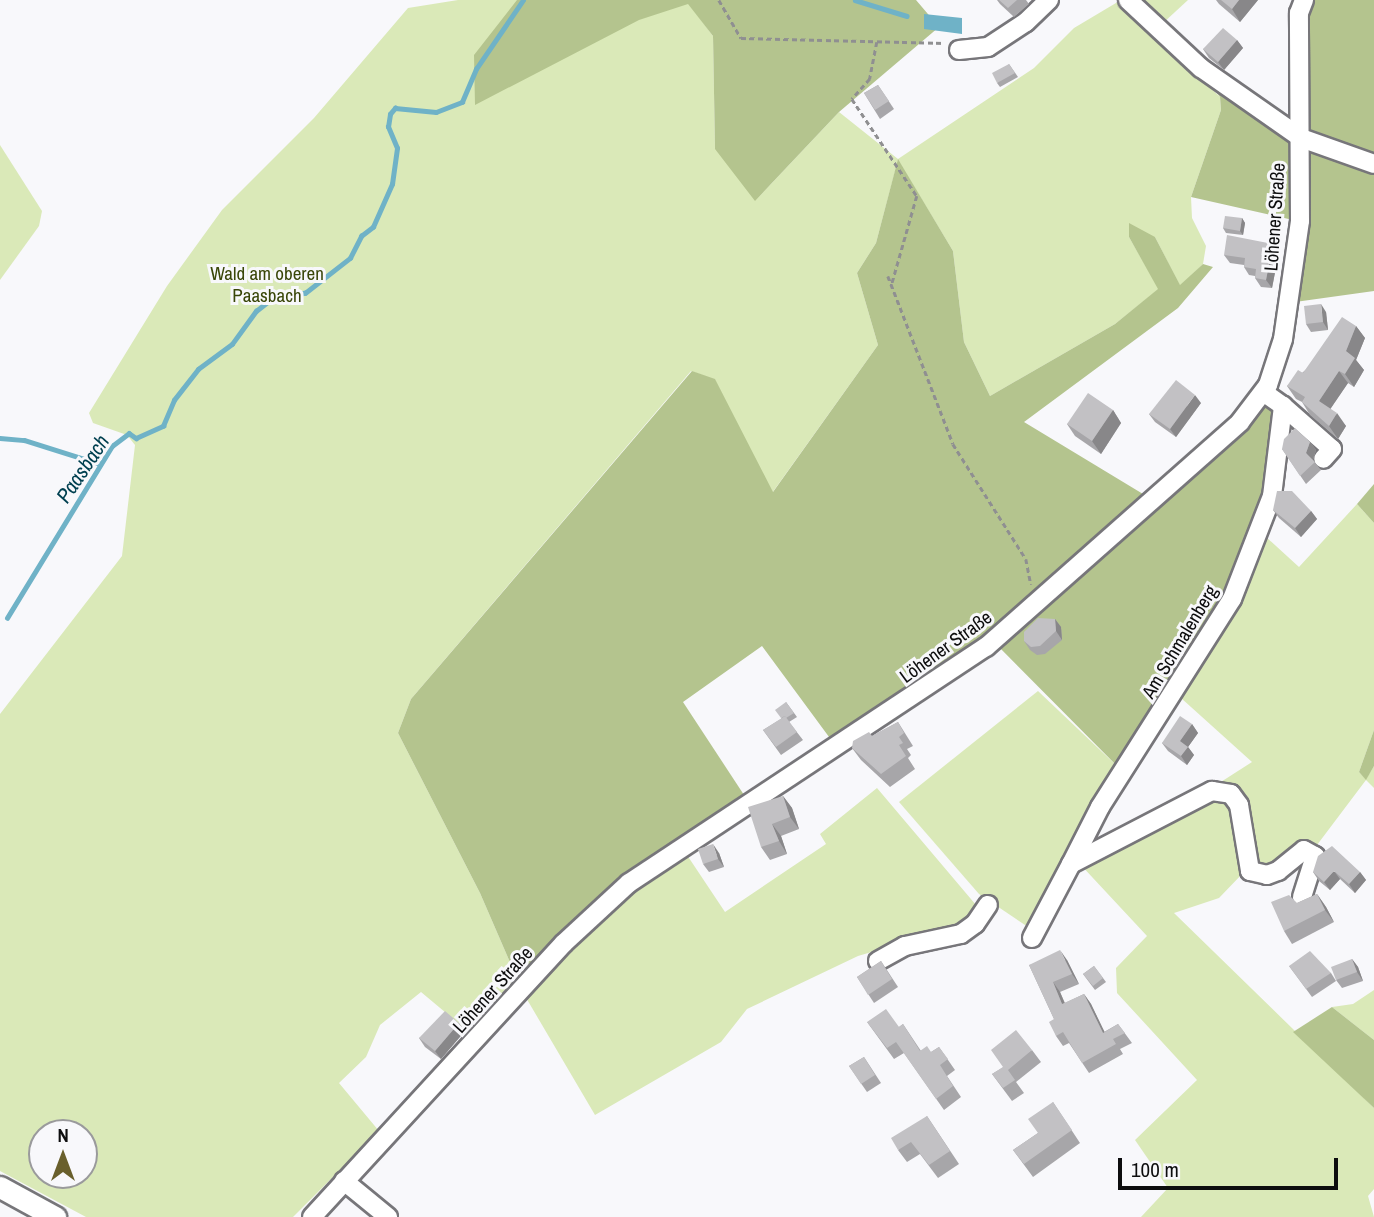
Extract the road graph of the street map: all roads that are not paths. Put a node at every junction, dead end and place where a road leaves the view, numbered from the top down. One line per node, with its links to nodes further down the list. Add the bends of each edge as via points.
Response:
1 (1049, 0): 4 (street, via 988,47)
2 (1128, 0): 5 (street, via 1201,68)
3 (1304, 0): 5 (street, Löhener Straße, via 1299,13)
4 (955, 47)
5 (1301, 138): 6 (street); 7 (street, Löhener Straße, via 1300,221 1283,339 1279,361)
6 (1374, 164)
7 (1263, 392): 8 (street); 15 (street, Löhener Straße, via 1240,422 986,647 629,883 564,943)
8 (1283, 406): 9 (street, via 1332,449); 10 (street, Am Schmalenberg, via 1272,496 1232,599 1100,807)
9 (1323, 459)
10 (1071, 864): 11 (street, via 1189,802 1223,791 1239,805 1250,871 1258,875 1278,871 1304,850 1315,856); 13 (street, Am Schmalenberg)
11 (1302, 897)
12 (988, 905): 14 (street, via 961,934 905,946)
13 (1032, 938)
14 (878, 961)
15 (344, 1181): 18 (street, Löhener Straße); 19 (street)
16 (0, 1187): 17 (main road)
17 (55, 1217)
18 (312, 1217)
19 (387, 1217)

